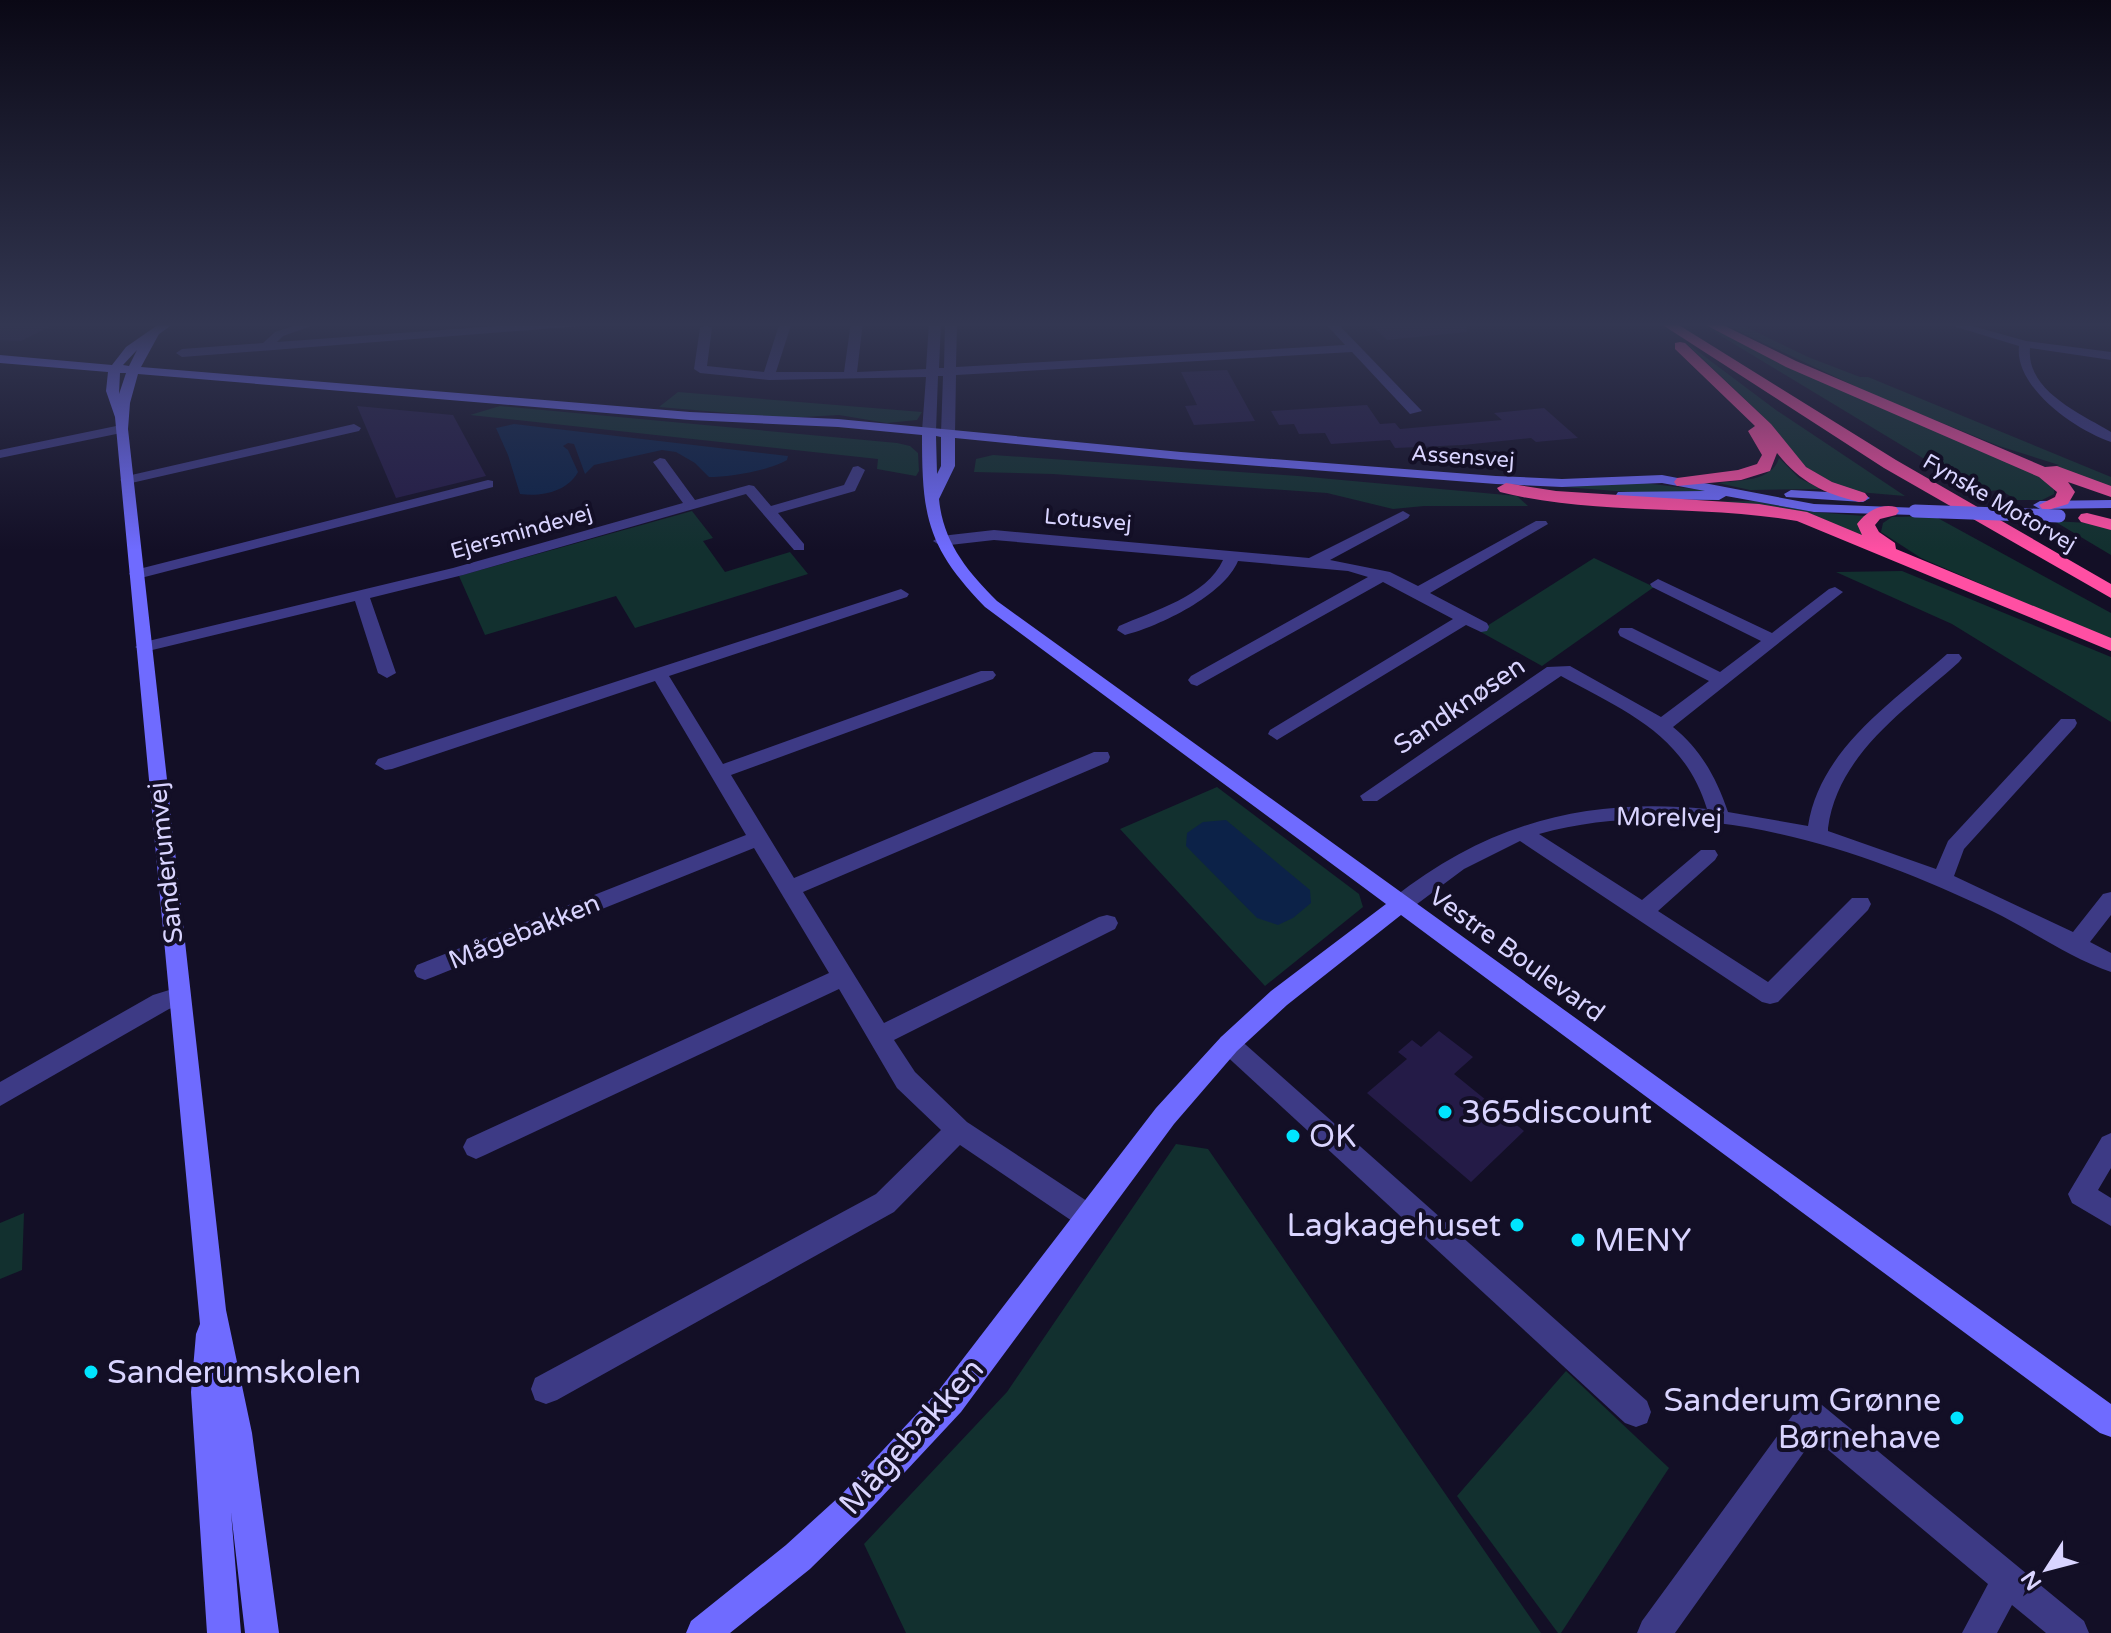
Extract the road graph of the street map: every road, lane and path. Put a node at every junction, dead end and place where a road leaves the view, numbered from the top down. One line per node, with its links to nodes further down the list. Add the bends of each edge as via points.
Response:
1 (114, 398): 16 (street, Sanderumvej)
2 (127, 398): 16 (street, Sanderumvej)
3 (486, 398): 15 (street)
4 (936, 398): 18 (street, Vestre Boulevard)
5 (944, 398): 19 (street, Vestre Boulevard)
6 (1403, 398): 14 (street)
7 (1733, 398): 25 (highway, via 1768,448 1770,460 1751,473)
8 (1735, 398): 30 (highway, via 1800,471)
9 (1786, 398): 51 (highway, Fynske Motorvej)
10 (1807, 398): 47 (highway, Fynske Motorvej)
11 (1869, 398): 35 (highway, via 2045,473 2066,492)
12 (1871, 398): 28 (highway)
13 (2052, 398): 20 (street)
14 (1415, 411)
15 (690, 416): 18 (street); 18 (street, via 773,427)
16 (120, 422): 21 (street); 24 (street, Sanderumvej)
17 (354, 428): 24 (street)
18 (929, 436): 19 (street); 31 (street, Vestre Boulevard)
19 (948, 438): 25 (street, Assensvej, via 1521,482); 27 (street, Assensvej); 31 (street, Vestre Boulevard, via 948,466)
20 (2111, 438)
21 (0, 454)
22 (660, 462): 33 (street)
23 (858, 470): 36 (street, via 850,488)
24 (127, 480): 45 (street, Sanderumvej)
25 (1683, 482): 29 (street, Assensvej)
26 (488, 484): 45 (street)
27 (1506, 488): 29 (street, Assensvej, via 1665,497); 57 (highway, via 1801,516)
28 (2111, 492)
29 (1753, 495): 30 (street, Assensvej); 34 (street, Assensvej, via 1828,510)
30 (1859, 497): 34 (street, Assensvej)
31 (931, 499): 41 (street, Vestre Boulevard)
32 (2111, 504): 35 (street, Assensvej)
33 (692, 505): 36 (street, Ejersmindevej, via 749,489); 53 (street, Ejersmindevej)
34 (1894, 506): 35 (street, Assensvej); 35 (street, Assensvej, bridge, via 1915,511); 57 (highway, via 1866,524 1879,541)
35 (2049, 509): 38 (street, Assensvej)
36 (768, 511): 42 (street, Ejersmindevej)
37 (1403, 515): 44 (street)
38 (2087, 518): 39 (highway)
39 (2111, 523)
40 (1541, 524): 49 (street)
41 (941, 541): 43 (street, Lotusvej, via 994,535); 80 (street, Vestre Boulevard, via 961,574 991,604)
42 (799, 547)
43 (1233, 555): 44 (street, Lotusvej); 54 (street, via 1215,584)
44 (1315, 561): 46 (street, Lotusvej)
45 (137, 574): 58 (street, Sanderumvej)
46 (1384, 575): 49 (street, Lotusvej); 63 (street)
47 (2111, 577)
48 (1658, 584): 56 (street)
49 (1419, 592): 67 (street, Lotusvej, via 1474,622)
50 (1835, 592): 56 (street)
51 (2111, 592)
52 (901, 594): 61 (street)
53 (361, 595): 58 (street, Ejersmindevej); 60 (street)
54 (1125, 630)
55 (1626, 632): 64 (street)
56 (1773, 640): 64 (street)
57 (2111, 645)
58 (144, 647): 88 (street, Sanderumvej)
59 (1953, 658): 74 (street, via 1854,749 1820,808)
60 (387, 673)
61 (659, 674): 69 (street); 70 (street)
62 (987, 675): 70 (street)
63 (1197, 680)
64 (1722, 680): 66 (street)
65 (2068, 723): 77 (street, via 1955,846)
66 (1662, 726): 71 (street, Sandknøsen, via 1564,670 1553,671); 72 (street, Sandknøsen, via 1688,747 1703,770)
67 (1277, 734)
68 (1101, 757): 78 (street)
69 (385, 764)
70 (718, 773): 75 (street)
71 (1370, 796)
72 (1719, 816): 73 (street, Morelvej, via 1616,815); 74 (street, Morelvej)
73 (1521, 832): 80 (street, Morelvej, via 1460,861); 82 (street)
74 (1817, 835): 77 (street, Morelvej)
75 (758, 838): 78 (street); 86 (street, Mågebakken)
76 (1708, 855): 82 (street, Morelvej)
77 (1943, 878): 84 (street, Morelvej)
78 (789, 889): 87 (street)
79 (2111, 900): 84 (street)
80 (1401, 904): 90 (street, Mågebakken, via 1279,998); 100 (street, Vestre Boulevard)
81 (1860, 904): 82 (street, via 1770,995)
82 (1643, 912)
83 (1107, 923): 89 (street)
84 (2076, 944): 85 (street, Morelvej)
85 (2111, 963)
86 (425, 971)
87 (841, 978): 89 (street); 94 (street)
88 (179, 996): 91 (street); 97 (street, Sanderumvej)
89 (877, 1037): 92 (street, via 906,1080)
90 (1229, 1044): 96 (street, Mågebakken); 99 (street)
91 (0, 1095)
92 (958, 1130): 96 (street); 98 (street, via 885,1203)
93 (2111, 1145): 95 (street, via 2081,1194)
94 (476, 1147)
95 (2111, 1213)
96 (1087, 1216): 102 (street, Mågebakken, via 950,1401 852,1506)
97 (212, 1310): 103 (street, Sanderumvej, via 206,1392); 104 (street, Sanderumvej, via 237,1433)
98 (546, 1389)
99 (1636, 1412)
100 (2111, 1422)
101 (2008, 1580): 105 (street, via 1811,1416); 106 (street); 107 (street)
102 (706, 1632)
103 (224, 1633)
104 (262, 1633)
105 (1654, 1633)
106 (1979, 1633)
107 (2072, 1633)

